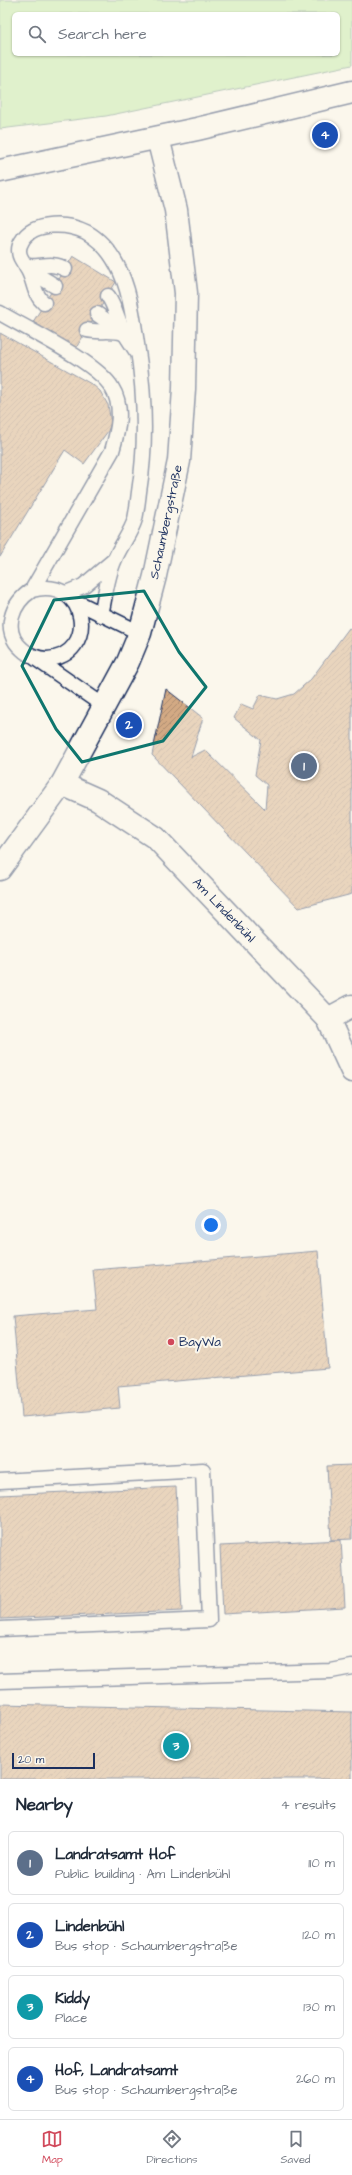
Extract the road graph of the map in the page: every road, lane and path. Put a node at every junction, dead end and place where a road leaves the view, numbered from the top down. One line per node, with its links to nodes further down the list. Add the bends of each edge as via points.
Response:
1 (352, 92): 2 (street)
2 (158, 138): 3 (street); 19 (street, Schaumbergstraße, via 176,210 186,293 184,389 179,461 155,576)
3 (0, 171)
4 (26, 266): 5 (lane, via 53,264); 6 (lane); 8 (lane, via 31,273 36,294); 13 (lane, via 19,252 19,245 24,236 32,231 56,226 70,227 86,232 97,241 108,251 124,282 130,302)
5 (65, 269)
6 (55, 286)
7 (108, 296): 12 (lane, via 113,302)
8 (44, 303)
9 (0, 313): 15 (lane, via 95,368 112,388 118,407 118,429 112,451)
10 (97, 314): 12 (lane)
11 (87, 330): 12 (lane)
12 (125, 334): 13 (lane, via 136,353)
13 (141, 369): 14 (lane, via 145,419 143,468 135,519)
14 (114, 560): 16 (lane); 17 (lane)
15 (32, 590): 16 (lane, via 49,588); 18 (lane, via 15,606)
16 (70, 597): 17 (lane); 20 (lane, via 80,612 82,624 73,647 54,658 42,659)
17 (101, 615): 19 (lane)
18 (5, 630): 20 (lane, via 21,649)
19 (140, 633): 21 (street, Schaumbergstraße, via 128,662)
20 (31, 656): 21 (lane)
21 (104, 706): 22 (street, Schaumbergstraße)
22 (62, 784): 23 (street, Schaumbergstraße); 25 (street, Am Lindenbühl, via 98,800 156,838)
23 (0, 869)
24 (352, 1006): 25 (street)
25 (328, 1018): 26 (street, Am Lindenbühl)
26 (352, 1070)
27 (0, 1481): 28 (lane, via 203,1470 209,1620)
28 (0, 1629)
29 (352, 1667): 30 (lane, via 331,1671)
30 (0, 1681)

